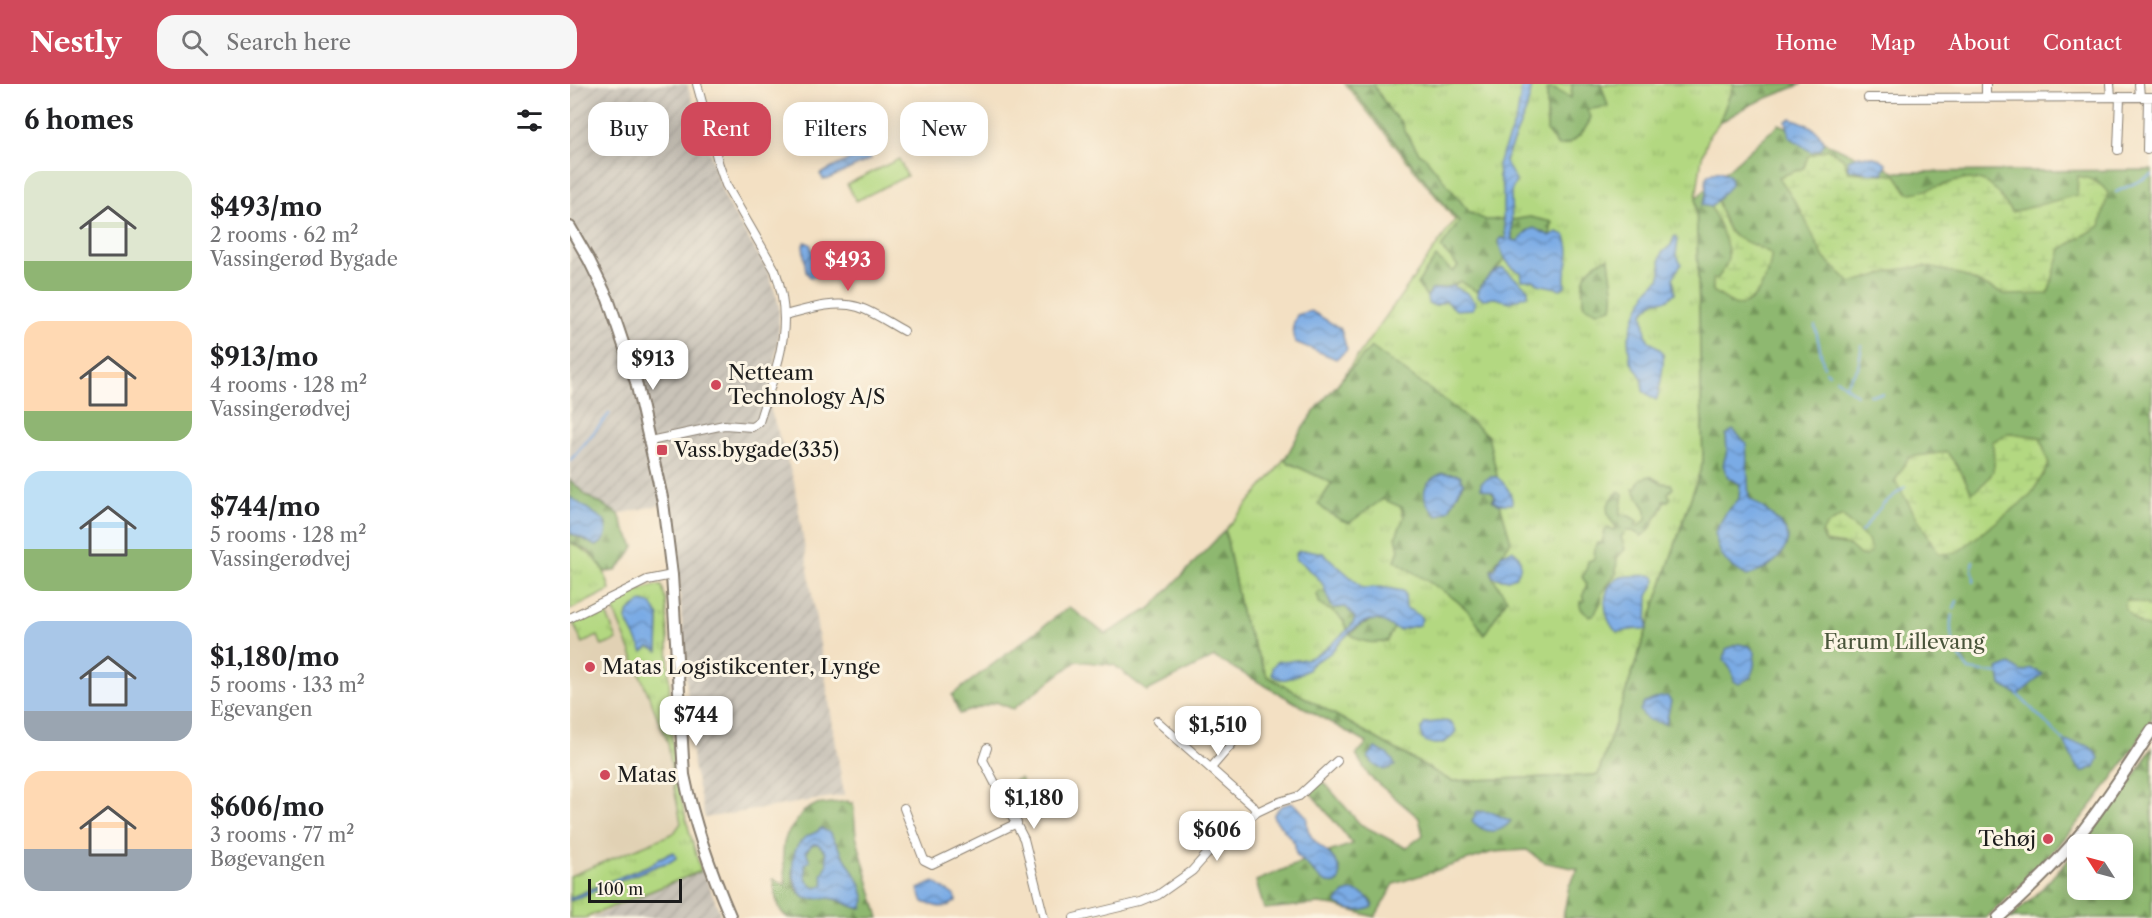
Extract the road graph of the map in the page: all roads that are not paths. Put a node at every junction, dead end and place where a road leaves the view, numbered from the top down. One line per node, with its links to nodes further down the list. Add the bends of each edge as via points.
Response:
1 (698, 84): 12 (street, via 726,185 775,270)
2 (1986, 84): 8 (street)
3 (2110, 84): 5 (street)
4 (2139, 84): 6 (street)
5 (2115, 97): 6 (street); 8 (street); 9 (street)
6 (2146, 97): 10 (street)
7 (1868, 98): 8 (street)
8 (1986, 98)
9 (2118, 150)
10 (2147, 150)
11 (570, 227): 14 (street, via 615,318)
12 (785, 315): 13 (street, via 818,306 848,305); 14 (street, via 783,346 759,422 752,427 724,425)
13 (904, 331)
14 (650, 441): 15 (street)
15 (672, 575): 16 (street, via 647,580); 26 (street, via 684,775 700,838)
16 (570, 618)
17 (1255, 717): 22 (street)
18 (1157, 721): 22 (street)
19 (2152, 730): 29 (street, via 2080,835)
20 (987, 748): 25 (street, via 983,759)
21 (1337, 761): 24 (street, via 1299,795)
22 (1211, 768): 24 (street)
23 (904, 808): 25 (street, via 924,860 932,864)
24 (1257, 812): 28 (street, via 1216,844 1192,871 1158,895)
25 (1017, 823): 27 (street)
26 (731, 918)
27 (1044, 918)
28 (1074, 918)
29 (1998, 918)

